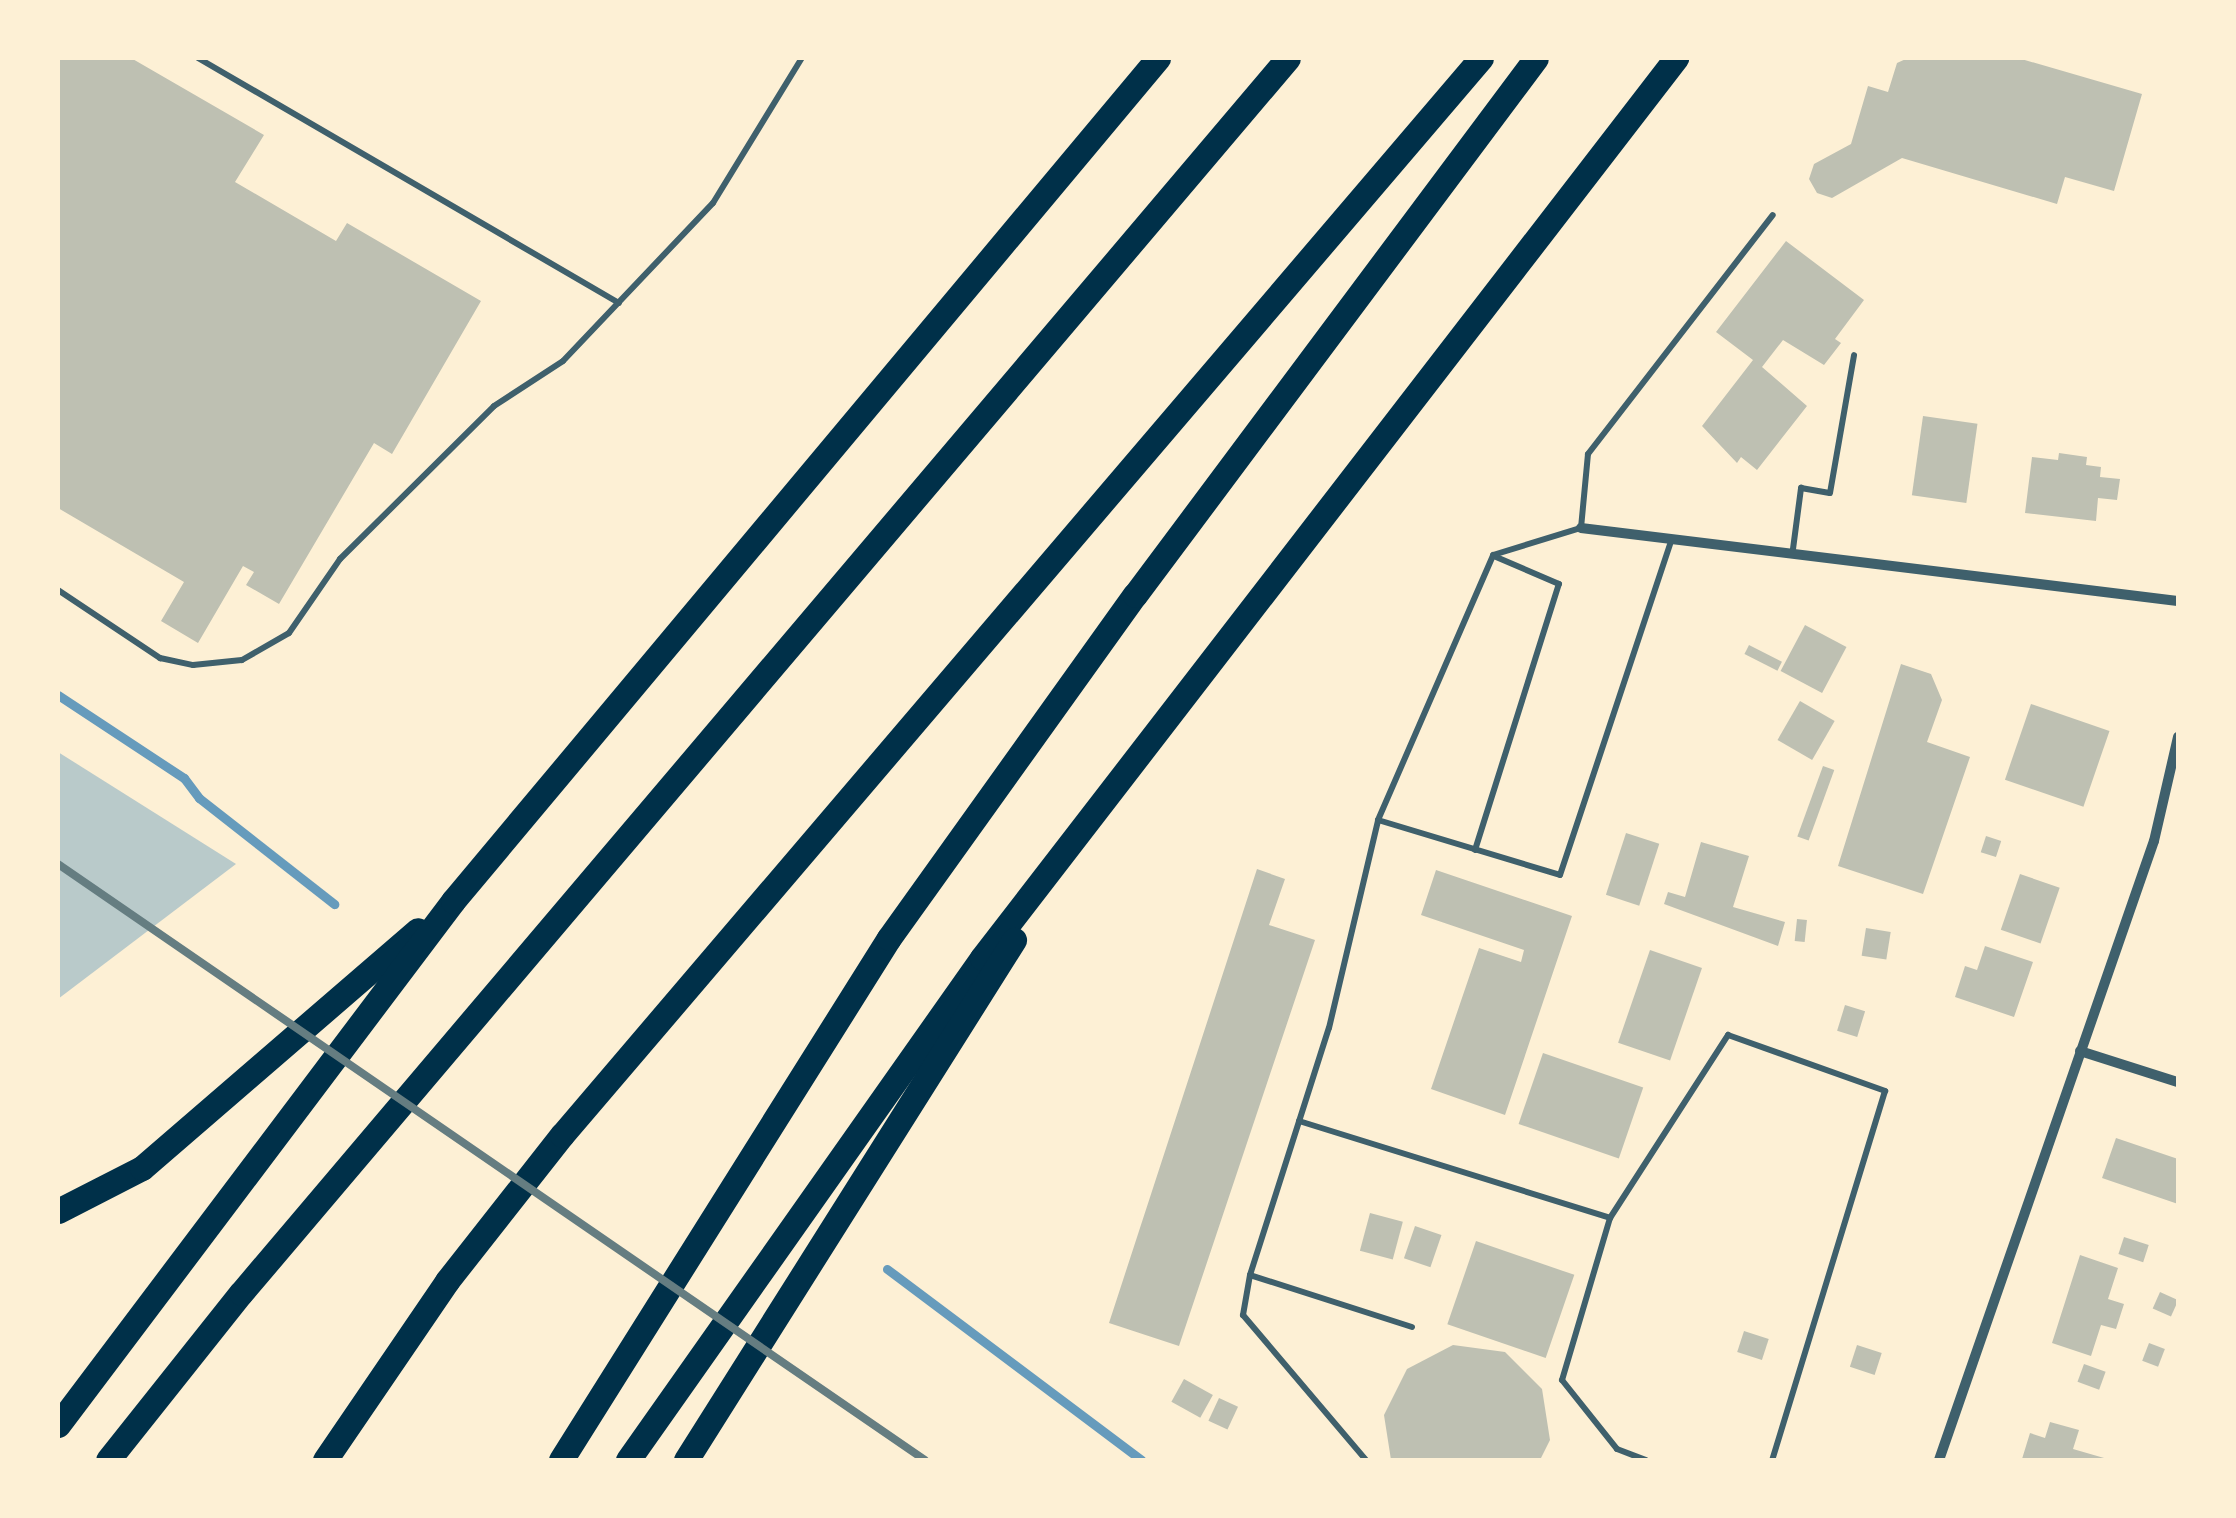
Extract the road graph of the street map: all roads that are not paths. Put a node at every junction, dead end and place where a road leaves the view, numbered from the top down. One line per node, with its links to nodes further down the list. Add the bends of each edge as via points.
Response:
1 (198, 58): 11 (lane)
2 (802, 58): 11 (lane, via 712,203)
3 (1158, 58): 23 (highway)
4 (1288, 58): 33 (highway, via 241,1293)
5 (1481, 58): 34 (highway, via 562,1135 447,1281)
6 (1536, 58): 35 (highway, via 1134,595 889,938)
7 (1676, 58): 9 (highway)
8 (1691, 58): 9 (highway)
9 (1594, 157): 20 (highway)
10 (1773, 215): 13 (lane, via 1588,454)
11 (619, 303): 17 (lane, via 563,361 494,406 340,559 289,633 242,660 193,665 160,658)
12 (1854, 355): 15 (lane, via 1830,493 1801,488)
13 (1581, 528): 14 (street); 16 (lane)
14 (1673, 537): 15 (street); 22 (lane, via 1560,875)
15 (1793, 549): 18 (street)
16 (1493, 555): 21 (lane); 22 (lane, via 1559,584)
17 (58, 590)
18 (2178, 601)
19 (2178, 737): 24 (street, via 2154,841)
20 (1114, 784): 36 (highway, via 847,1143); 37 (highway)
21 (1378, 820): 22 (lane); 26 (lane, via 1329,1028)
22 (1476, 850)
23 (453, 902): 27 (highway, via 142,1168); 31 (highway)
24 (2080, 1051): 25 (street); 42 (street)
25 (2178, 1082)
26 (1299, 1121): 28 (lane); 29 (lane)
27 (58, 1211)
28 (1610, 1218): 32 (lane, via 1562,1380); 41 (lane, via 1728,1035 1886,1091)
29 (1250, 1275): 30 (lane); 38 (lane, via 1243,1315)
30 (1412, 1327)
31 (58, 1426)
32 (1618, 1450): 39 (lane); 40 (lane)
33 (108, 1460)
34 (325, 1460)
35 (561, 1460)
36 (628, 1460)
37 (686, 1460)
38 (1366, 1460)
39 (1613, 1460)
40 (1646, 1460)
41 (1772, 1460)
42 (1940, 1460)

